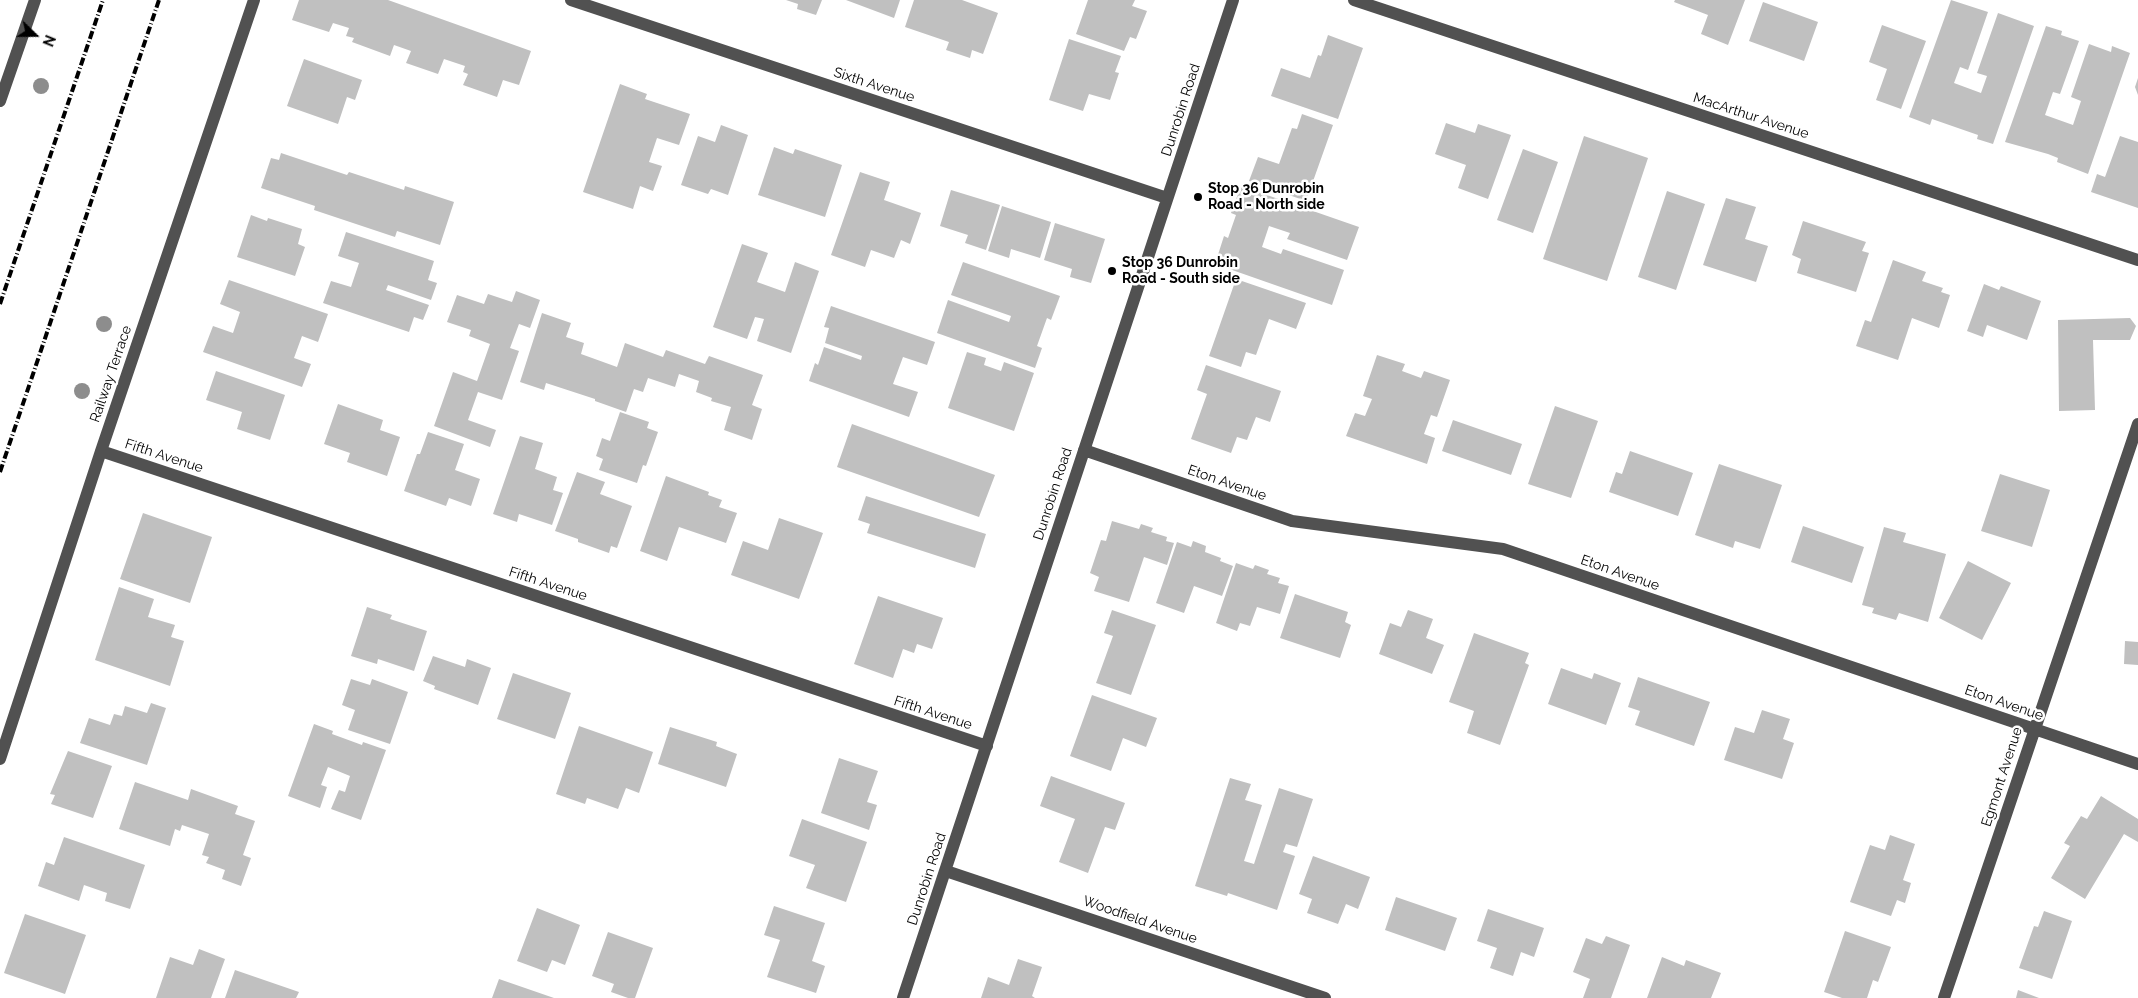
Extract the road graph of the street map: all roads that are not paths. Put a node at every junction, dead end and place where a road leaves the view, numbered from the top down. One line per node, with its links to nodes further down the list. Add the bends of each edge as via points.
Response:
1 (35, 0): 6 (street)
2 (254, 0): 11 (street, Railway Terrace)
3 (571, 0): 7 (street, Sixth Avenue)
4 (1232, 0): 7 (street, Dunrobin Road)
5 (1354, 0): 8 (street, MacArthur Avenue)
6 (0, 101)
7 (1167, 198): 10 (street, Dunrobin Road)
8 (2138, 260)
9 (2138, 424): 12 (street, Egmont Avenue)
10 (1084, 450): 12 (street, Eton Avenue, via 1292,521 1503,548); 13 (street, Dunrobin Road)
11 (101, 451): 13 (street, Fifth Avenue); 14 (street, Railway Terrace)
12 (2034, 729): 15 (street, Eton Avenue); 19 (street, Egmont Avenue)
13 (986, 746): 16 (street, Dunrobin Road)
14 (0, 759)
15 (2138, 764)
16 (946, 870): 17 (street, Dunrobin Road); 18 (street, Woodfield Avenue)
17 (903, 998)
18 (1325, 998)
19 (1944, 998)

